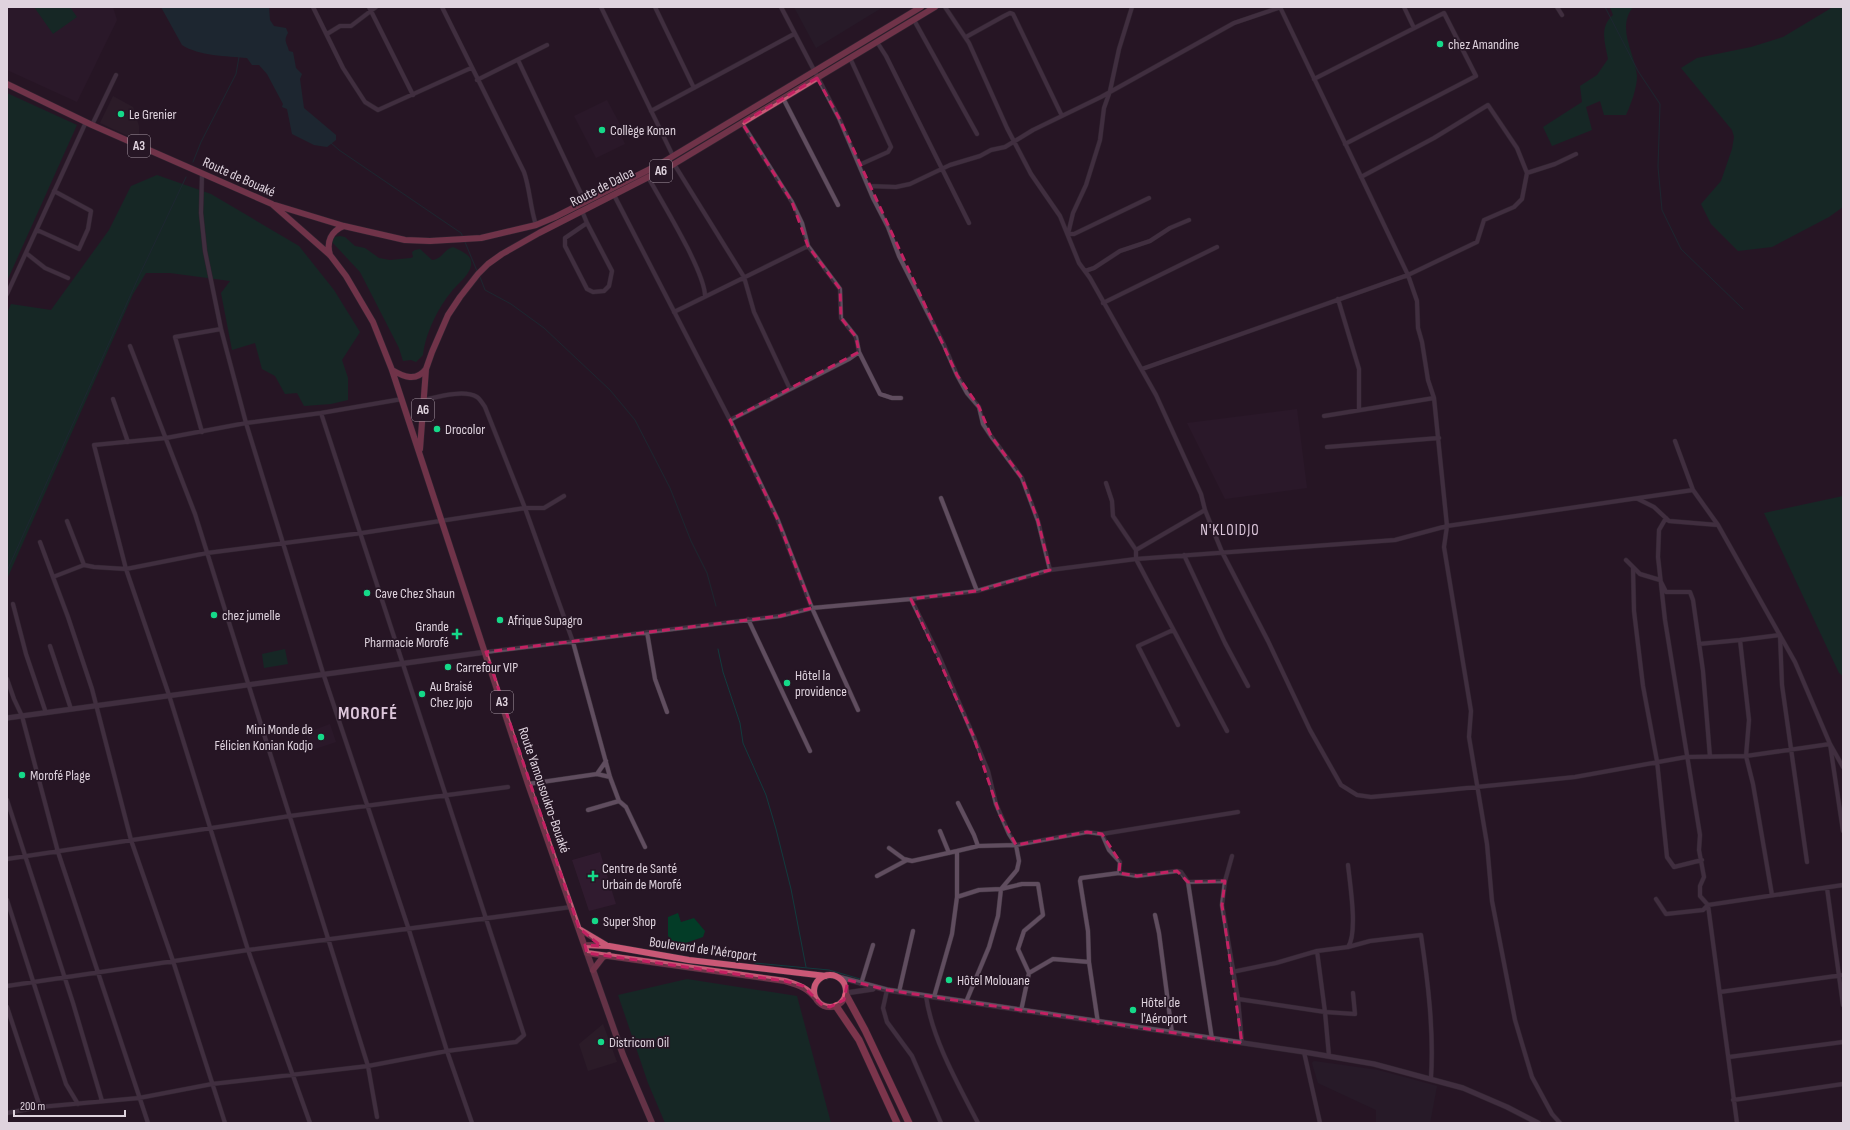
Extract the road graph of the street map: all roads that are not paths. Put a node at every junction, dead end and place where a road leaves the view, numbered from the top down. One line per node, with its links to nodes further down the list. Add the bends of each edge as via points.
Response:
1 (313, 7): 18 (street)
2 (376, 7): 14 (street)
3 (442, 7): 25 (street)
4 (601, 7): 36 (street)
5 (655, 7): 32 (street)
6 (781, 7): 19 (street)
7 (921, 7): 26 (highway, Route de Daloa / A6)
8 (935, 7): 16 (highway, Route de Daloa / A6)
9 (945, 7): 20 (street)
10 (1132, 7): 33 (street)
11 (1281, 7): 29 (street); 33 (street, via 1234,23)
12 (1404, 7): 17 (street)
13 (1557, 7): 15 (street)
14 (371, 9): 18 (street, via 352,26 340,26); 34 (street)
15 (1562, 15)
16 (914, 20): 21 (highway, Route de Daloa / A6); 40 (street)
17 (1414, 28): 29 (street); 42 (street, via 1444,13 1476,76)
18 (327, 34): 34 (street, via 343,68 365,102 378,110)
19 (794, 34): 26 (street); 32 (street)
20 (966, 37): 37 (street, via 1010,13 1013,14); 41 (street)
21 (877, 42): 23 (highway, Route de Daloa / A6); 47 (street)
22 (547, 46): 24 (street)
23 (850, 58): 28 (highway, Route de Daloa / A6); 46 (street, via 891,147 888,152)
24 (518, 60): 30 (street); 56 (street)
25 (471, 68): 30 (street); 34 (street)
26 (813, 71): 28 (street); 44 (highway, Route de Daloa / A6)
27 (116, 75): 38 (street)
28 (817, 78): 35 (highway, Route de Daloa / A6); 46 (street, via 839,118)
29 (1314, 79): 42 (street)
30 (477, 80): 63 (street, via 524,172)
31 (7, 84): 38 (highway, Route de Bouaké / A3)
32 (694, 88): 36 (street)
33 (1110, 91): 37 (street); 67 (street, via 1104,108 1100,140 1086,185 1073,213)
34 (413, 95)
35 (783, 98): 39 (highway, Route de Daloa / A6); 58 (street)
36 (651, 111): 44 (street)
37 (1062, 116): 41 (street)
38 (89, 123): 49 (highway, Route de Bouaké / A3); 53 (street)
39 (742, 123): 45 (highway, Route de Daloa / A6); 68 (street, via 792,202 802,223)
40 (977, 134)
41 (1014, 142): 47 (street); 67 (street, via 1031,174 1060,216)
42 (1345, 144): 51 (street)
43 (1576, 154): 48 (street)
44 (673, 156): 56 (highway, Route de Daloa / A6)
45 (674, 164): 50 (highway, Route de Daloa / A6); 74 (street)
46 (859, 165): 52 (street)
47 (942, 170): 52 (street, via 910,184 896,187); 62 (street)
48 (1527, 173): 51 (street, via 1517,148 1488,106); 73 (street, via 1522,199 1514,207 1484,220 1477,242)
49 (202, 174): 57 (highway, Route de Bouaké / A3); 81 (street, via 201,213 205,251)
50 (648, 177): 54 (highway, Route de Daloa / A6); 77 (street, via 698,269)
51 (1361, 177): 73 (street)
52 (868, 186): 129 (street, via 960,382 979,407 983,424 1022,478 1038,521)
53 (54, 191): 65 (street); 65 (street, via 91,211 84,239 79,249)
54 (614, 195): 59 (highway, Route de Daloa / A6); 80 (street)
55 (1149, 198): 67 (street, via 1074,234)
56 (585, 202): 63 (highway, Route de Daloa / A6)
57 (272, 204): 64 (highway, A6); 71 (highway, Route de Bouaké / A3)
58 (838, 205)
59 (582, 211): 61 (street); 66 (highway, Route de Daloa / A6)
60 (1189, 220): 72 (street, via 1150,241 1120,251)
61 (587, 223): 61 (street, via 612,271 609,286 604,291 587,289 565,246 565,238)
62 (969, 224)
63 (536, 225): 64 (highway, A6, via 481,238 430,241 405,240); 66 (highway)
64 (344, 226): 71 (highway, via 334,231 329,239)
65 (37, 230): 70 (street)
66 (539, 233): 84 (highway, Route de Daloa / A6, via 502,254 478,274 448,315)
67 (1068, 234): 72 (street)
68 (808, 246): 74 (street); 83 (street, via 840,289 842,318 856,337)
69 (1217, 247): 79 (street)
70 (26, 253): 75 (street, via 45,268); 76 (street)
71 (330, 255): 86 (highway, Route de Bouaké / A3, via 370,316)
72 (1085, 271): 79 (street)
73 (1408, 275): 78 (street); 89 (street, via 1417,301 1418,328)
74 (744, 277): 77 (street); 87 (street, via 754,312)
75 (68, 278)
76 (7, 294)
77 (705, 296): 80 (street)
78 (1338, 300): 85 (street); 93 (street, via 1359,369)
79 (1103, 303): 85 (street)
80 (674, 312): 96 (street)
81 (221, 329): 97 (street); 98 (street, via 175,337)
82 (130, 346): 99 (street)
83 (859, 352): 87 (street, via 849,360); 88 (street, via 880,394)
84 (426, 369): 86 (highway, via 420,375 411,378 403,377); 92 (highway, A6)
85 (1142, 369): 111 (street, via 1201,494)
86 (392, 370): 91 (highway, Route Yamousoukro-Bouaké / A3)
87 (790, 389): 96 (street)
88 (901, 398)
89 (1434, 398): 93 (street); 100 (street)
90 (113, 399): 102 (street)
91 (402, 399): 94 (street); 104 (highway, Route Yamousoukro-Bouaké / A3)
92 (423, 400): 104 (highway, A6); 110 (street, via 450,394 477,397 485,407 495,429)
93 (1359, 410): 95 (street)
94 (321, 413): 97 (street); 117 (street)
95 (1324, 416)
96 (730, 420): 135 (street, via 777,518)
97 (246, 423): 98 (street); 119 (street)
98 (202, 432): 99 (street)
99 (166, 438): 102 (street); 122 (street)
100 (1439, 438): 103 (street); 116 (street)
101 (1674, 441): 106 (street)
102 (128, 442): 128 (street, via 94,445)
103 (1327, 447)
104 (420, 451): 113 (highway, Route Yamousoukro-Bouaké / A3)
105 (1106, 483): 120 (street, via 1112,501 1113,516)
106 (1693, 490): 109 (street); 115 (street)
107 (564, 496): 110 (street, via 544,508)
108 (941, 498): 132 (street)
109 (1637, 498): 112 (street, via 1654,507); 116 (street)
110 (525, 508): 113 (street); 141 (street)
111 (1205, 510): 120 (street); 121 (street)
112 (1666, 518): 115 (street, via 1679,522); 131 (street, via 1659,530)
113 (441, 520): 117 (street); 144 (highway, Route Yamousoukro-Bouaké / A3)
114 (67, 521): 126 (street)
115 (1718, 525): 139 (street)
116 (1447, 526): 121 (street, via 1395,540); 173 (street, via 1444,547 1468,684 1471,711 1469,736)
117 (362, 533): 119 (street); 145 (street)
118 (40, 542): 130 (street)
119 (284, 544): 122 (street); 146 (street)
120 (1136, 550): 124 (street)
121 (1222, 552): 123 (street); 173 (street, via 1310,730 1341,784 1357,795 1371,797)
122 (207, 553): 128 (street); 148 (street)
123 (1184, 555): 124 (street); 149 (street)
124 (1136, 558): 129 (street); 137 (street)
125 (1626, 560): 127 (street)
126 (84, 565): 128 (street); 130 (street)
127 (1633, 568): 131 (street, via 1640,574); 167 (street, via 1634,611 1643,686)
128 (126, 569): 150 (street)
129 (1050, 570): 132 (street)
130 (53, 577): 151 (street)
131 (1660, 580): 142 (street, via 1666,592 1690,592); 164 (street)
132 (978, 590): 133 (street)
133 (911, 599): 135 (street); 187 (street, via 973,735 988,771 996,804)
134 (13, 604): 155 (street, via 26,654)
135 (812, 608): 136 (street, via 780,616); 153 (street)
136 (748, 619): 138 (street); 162 (street)
137 (1173, 630): 158 (street, via 1138,646); 159 (street)
138 (647, 632): 141 (street); 154 (street, via 655,679)
139 (1780, 635): 140 (street); 160 (street, via 1795,662); 161 (street, via 1782,685)
140 (1740, 640): 142 (street); 163 (street, via 1748,720)
141 (573, 642): 144 (street); 166 (street)
142 (1699, 644): 165 (street)
143 (50, 646): 152 (street)
144 (486, 652): 145 (street); 171 (highway, Route Yamousoukro-Bouaké / A3)
145 (402, 664): 146 (street); 174 (street)
146 (323, 674): 148 (street); 178 (street)
147 (7, 679): 156 (street)
148 (248, 684): 150 (street); 181 (street)
149 (1248, 686)
150 (169, 696): 151 (street); 182 (street)
151 (97, 706): 152 (street); 186 (street)
152 (71, 709): 155 (street)
153 (858, 710)
154 (667, 712)
155 (46, 713): 156 (street)
156 (22, 716): 157 (street); 192 (street)
157 (7, 718)
158 (1178, 725)
159 (1227, 731)
160 (1830, 744): 161 (street); 168 (street); 183 (street)
161 (1791, 749): 163 (street); 199 (street)
162 (810, 751)
163 (1746, 756): 165 (street); 208 (street)
164 (1686, 757): 165 (street); 167 (street); 198 (street)
165 (1710, 757)
166 (607, 761): 169 (street); 170 (street)
167 (1657, 761): 173 (street, via 1575,777); 198 (street, via 1666,857 1674,867)
168 (1843, 767)
169 (598, 774): 170 (street); 171 (street)
170 (610, 777): 176 (street)
171 (528, 784): 213 (highway, Route Yamousoukro-Bouaké / A3)
172 (508, 786): 174 (street)
173 (1478, 787): 289 (street, via 1492,901 1515,1020 1532,1077 1552,1114)
174 (446, 796): 178 (street); 215 (street)
175 (7, 800): 195 (street)
176 (619, 801): 179 (street); 189 (street, via 626,807)
177 (958, 804): 188 (street)
178 (367, 806): 181 (street); 216 (street)
179 (588, 810)
180 (1238, 812): 185 (street)
181 (290, 816): 182 (street); 219 (street)
182 (211, 828): 186 (street); 224 (street)
183 (1843, 831)
184 (940, 832): 193 (street)
185 (1102, 834): 187 (street, via 1087,832); 201 (street, via 1109,850 1120,862)
186 (131, 840): 192 (street); 228 (street)
187 (1016, 845): 188 (street); 207 (street, via 1019,861 1017,870)
188 (978, 846): 191 (street)
189 (645, 847)
190 (889, 848): 197 (street)
191 (957, 851): 193 (street); 209 (street)
192 (58, 852): 195 (street); 232 (street)
193 (949, 853): 197 (street, via 920,860)
194 (1232, 856): 203 (street)
195 (25, 857): 196 (street); 237 (street)
196 (7, 859)
197 (908, 860): 202 (street)
198 (1702, 860): 212 (street, via 1704,877 1700,886 1700,896)
199 (1807, 862)
200 (1348, 865): 223 (street, via 1352,940)
201 (1119, 873): 204 (street, via 1138,876 1177,870); 229 (street, via 1081,878)
202 (877, 876)
203 (1225, 881): 204 (street); 231 (street, via 1222,905)
204 (1188, 882): 259 (street)
205 (1843, 885): 206 (street)
206 (1827, 888): 208 (street); 234 (street)
207 (1002, 889): 209 (street, via 979,890); 233 (street, via 1022,884 1038,884 1043,915 1024,931 1018,949); 251 (street, via 998,916 989,947)
208 (1772, 895): 212 (street)
209 (958, 897): 248 (street, via 952,934)
210 (1656, 899): 212 (street, via 1666,914 1703,910)
211 (7, 900): 238 (street)
212 (1708, 904): 244 (street)
213 (571, 907): 215 (street); 217 (highway, Route Yamousoukro-Bouaké / A3)
214 (1155, 915): 258 (street)
215 (486, 918): 216 (street); 262 (street, via 524,1035 516,1042)
216 (408, 927): 219 (street); 262 (street)
217 (579, 928): 220 (highway, Route Yamousoukro-Bouaké / A3); 222 (highway)
218 (913, 931): 243 (street)
219 (328, 939): 224 (street); 266 (street)
220 (585, 945): 222 (highway, Boulevard de l'Aéroport); 226 (highway, Route Yamousoukro-Bouaké / A3)
221 (873, 945): 239 (street)
222 (609, 946): 235 (highway, Boulevard de l'Aéroport, via 689,960)
223 (1348, 947): 225 (street); 268 (street, via 1370,941 1421,935 1428,985)
224 (248, 950): 228 (street); 267 (street)
225 (1317, 951): 231 (street, via 1283,962); 256 (street)
226 (587, 953): 227 (highway, Boulevard de l'Aéroport); 230 (main road, Route Yamousoukro-Bouaké / A3)
227 (610, 955): 230 (highway, via 603,957); 250 (highway, Boulevard de l'Aéroport, via 785,981 803,986)
228 (173, 961): 232 (street); 269 (street)
229 (1089, 962): 233 (street, via 1053,959); 257 (street)
230 (593, 970): 282 (main road, Route Yamousoukro-Bouaké / A3, via 623,1055)
231 (1232, 972): 249 (street)
232 (99, 973): 237 (street); 271 (street)
233 (1029, 973): 255 (street)
234 (1841, 975): 244 (street); 252 (street)
235 (826, 976): 236 (highway); 250 (highway, via 821,978 816,986)
236 (838, 977): 239 (street); 246 (highway, via 845,985)
237 (64, 978): 238 (street); 273 (street)
238 (35, 982): 240 (street); 274 (street, via 66,1084)
239 (861, 984): 241 (street)
240 (7, 986)
241 (874, 988): 242 (street); 246 (street)
242 (887, 990): 243 (street); 285 (street, via 883,1008 886,1022 912,1056)
243 (899, 992): 247 (street)
244 (1720, 992): 265 (street)
245 (1352, 993): 256 (street, via 1355,1014)
246 (846, 994): 253 (highway, via 844,1000); 284 (highway)
247 (926, 996): 248 (street); 286 (street, via 931,1020 941,1046)
248 (934, 997): 251 (street)
249 (1238, 999): 256 (street); 261 (street)
250 (817, 1000): 253 (highway, via 825,1006)
251 (966, 1002): 255 (street)
252 (1843, 1005)
253 (836, 1006): 283 (highway, via 859,1040)
254 (7, 1007): 275 (street)
255 (1021, 1011): 257 (street)
256 (1325, 1012): 264 (street)
257 (1098, 1023): 258 (street)
258 (1172, 1033): 259 (street)
259 (1212, 1039): 261 (street)
260 (1843, 1042): 265 (street)
261 (1242, 1044): 263 (street)
262 (447, 1051): 266 (street); 281 (street)
263 (1304, 1052): 264 (street); 287 (street)
264 (1328, 1056): 268 (street)
265 (1729, 1057): 272 (street)
266 (368, 1066): 267 (street); 277 (street)
267 (293, 1073): 269 (street); 280 (street)
268 (1431, 1078): 288 (street, via 1463,1088)
269 (212, 1084): 271 (street); 279 (street)
270 (1843, 1084): 272 (street)
271 (139, 1098): 273 (street); 278 (street)
272 (1734, 1100): 290 (street)
273 (102, 1101): 274 (street)
274 (78, 1104): 275 (street)
275 (40, 1107): 276 (street)
276 (7, 1113)
277 (377, 1117)
278 (148, 1123)
279 (225, 1123)
280 (310, 1123)
281 (472, 1123)
282 (652, 1123)
283 (897, 1123)
284 (909, 1123)
285 (940, 1123)
286 (978, 1123)
287 (1320, 1123)
288 (1538, 1123)
289 (1560, 1123)
290 (1737, 1123)

